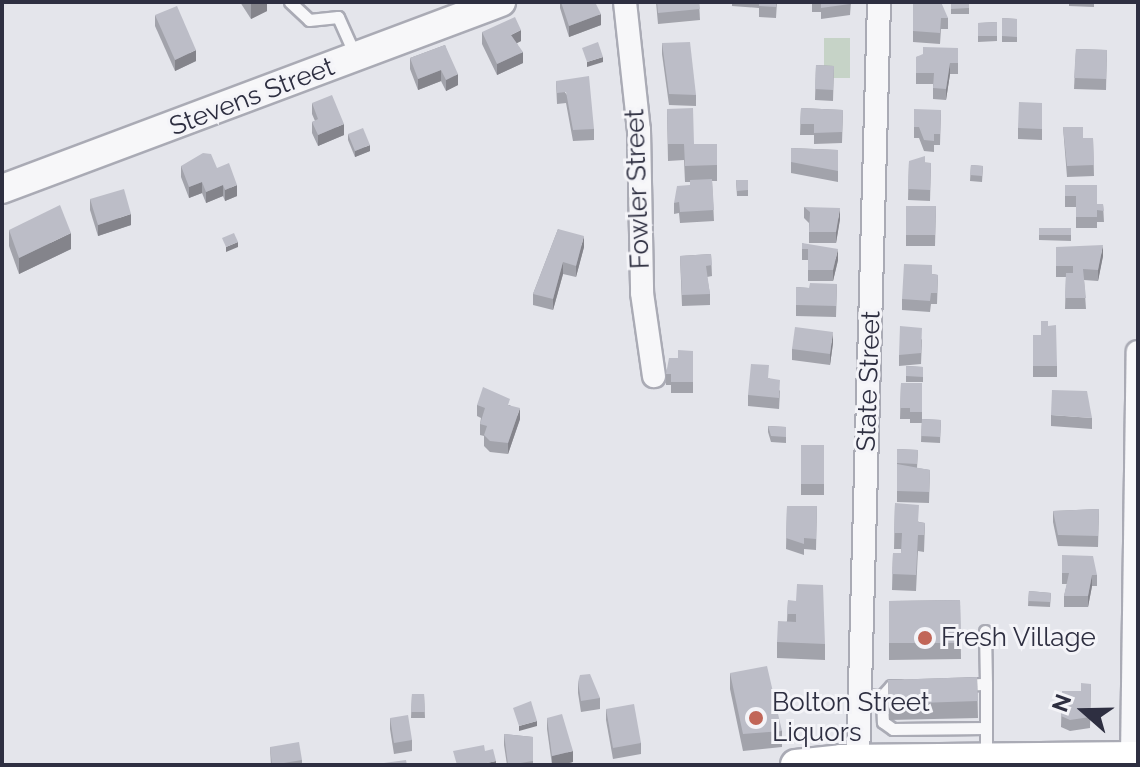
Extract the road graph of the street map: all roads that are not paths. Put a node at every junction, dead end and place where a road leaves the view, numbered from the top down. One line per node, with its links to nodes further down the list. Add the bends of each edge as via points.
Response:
1 (290, 2): 5 (lane, via 309,20 338,17)
2 (625, 2): 8 (street, Fowler Street, via 639,130 642,293)
3 (879, 2): 12 (street, State Street)
4 (494, 3): 5 (street, Stevens Street)
5 (357, 57): 6 (street, Stevens Street)
6 (2, 189)
7 (1138, 352): 16 (street)
8 (654, 376)
9 (985, 631): 10 (lane)
10 (986, 684): 11 (lane, via 954,686); 15 (lane)
11 (955, 694)
12 (871, 696): 13 (lane, via 891,686 911,686); 14 (lane, via 883,722); 17 (street, State Street)
13 (911, 696)
14 (908, 726): 15 (lane); 18 (lane)
15 (986, 728): 19 (lane)
16 (1135, 757): 20 (main road)
17 (858, 759): 18 (main road); 21 (main road)
18 (904, 760): 19 (main road)
19 (986, 761): 20 (main road)
20 (1028, 763)
21 (796, 765)

